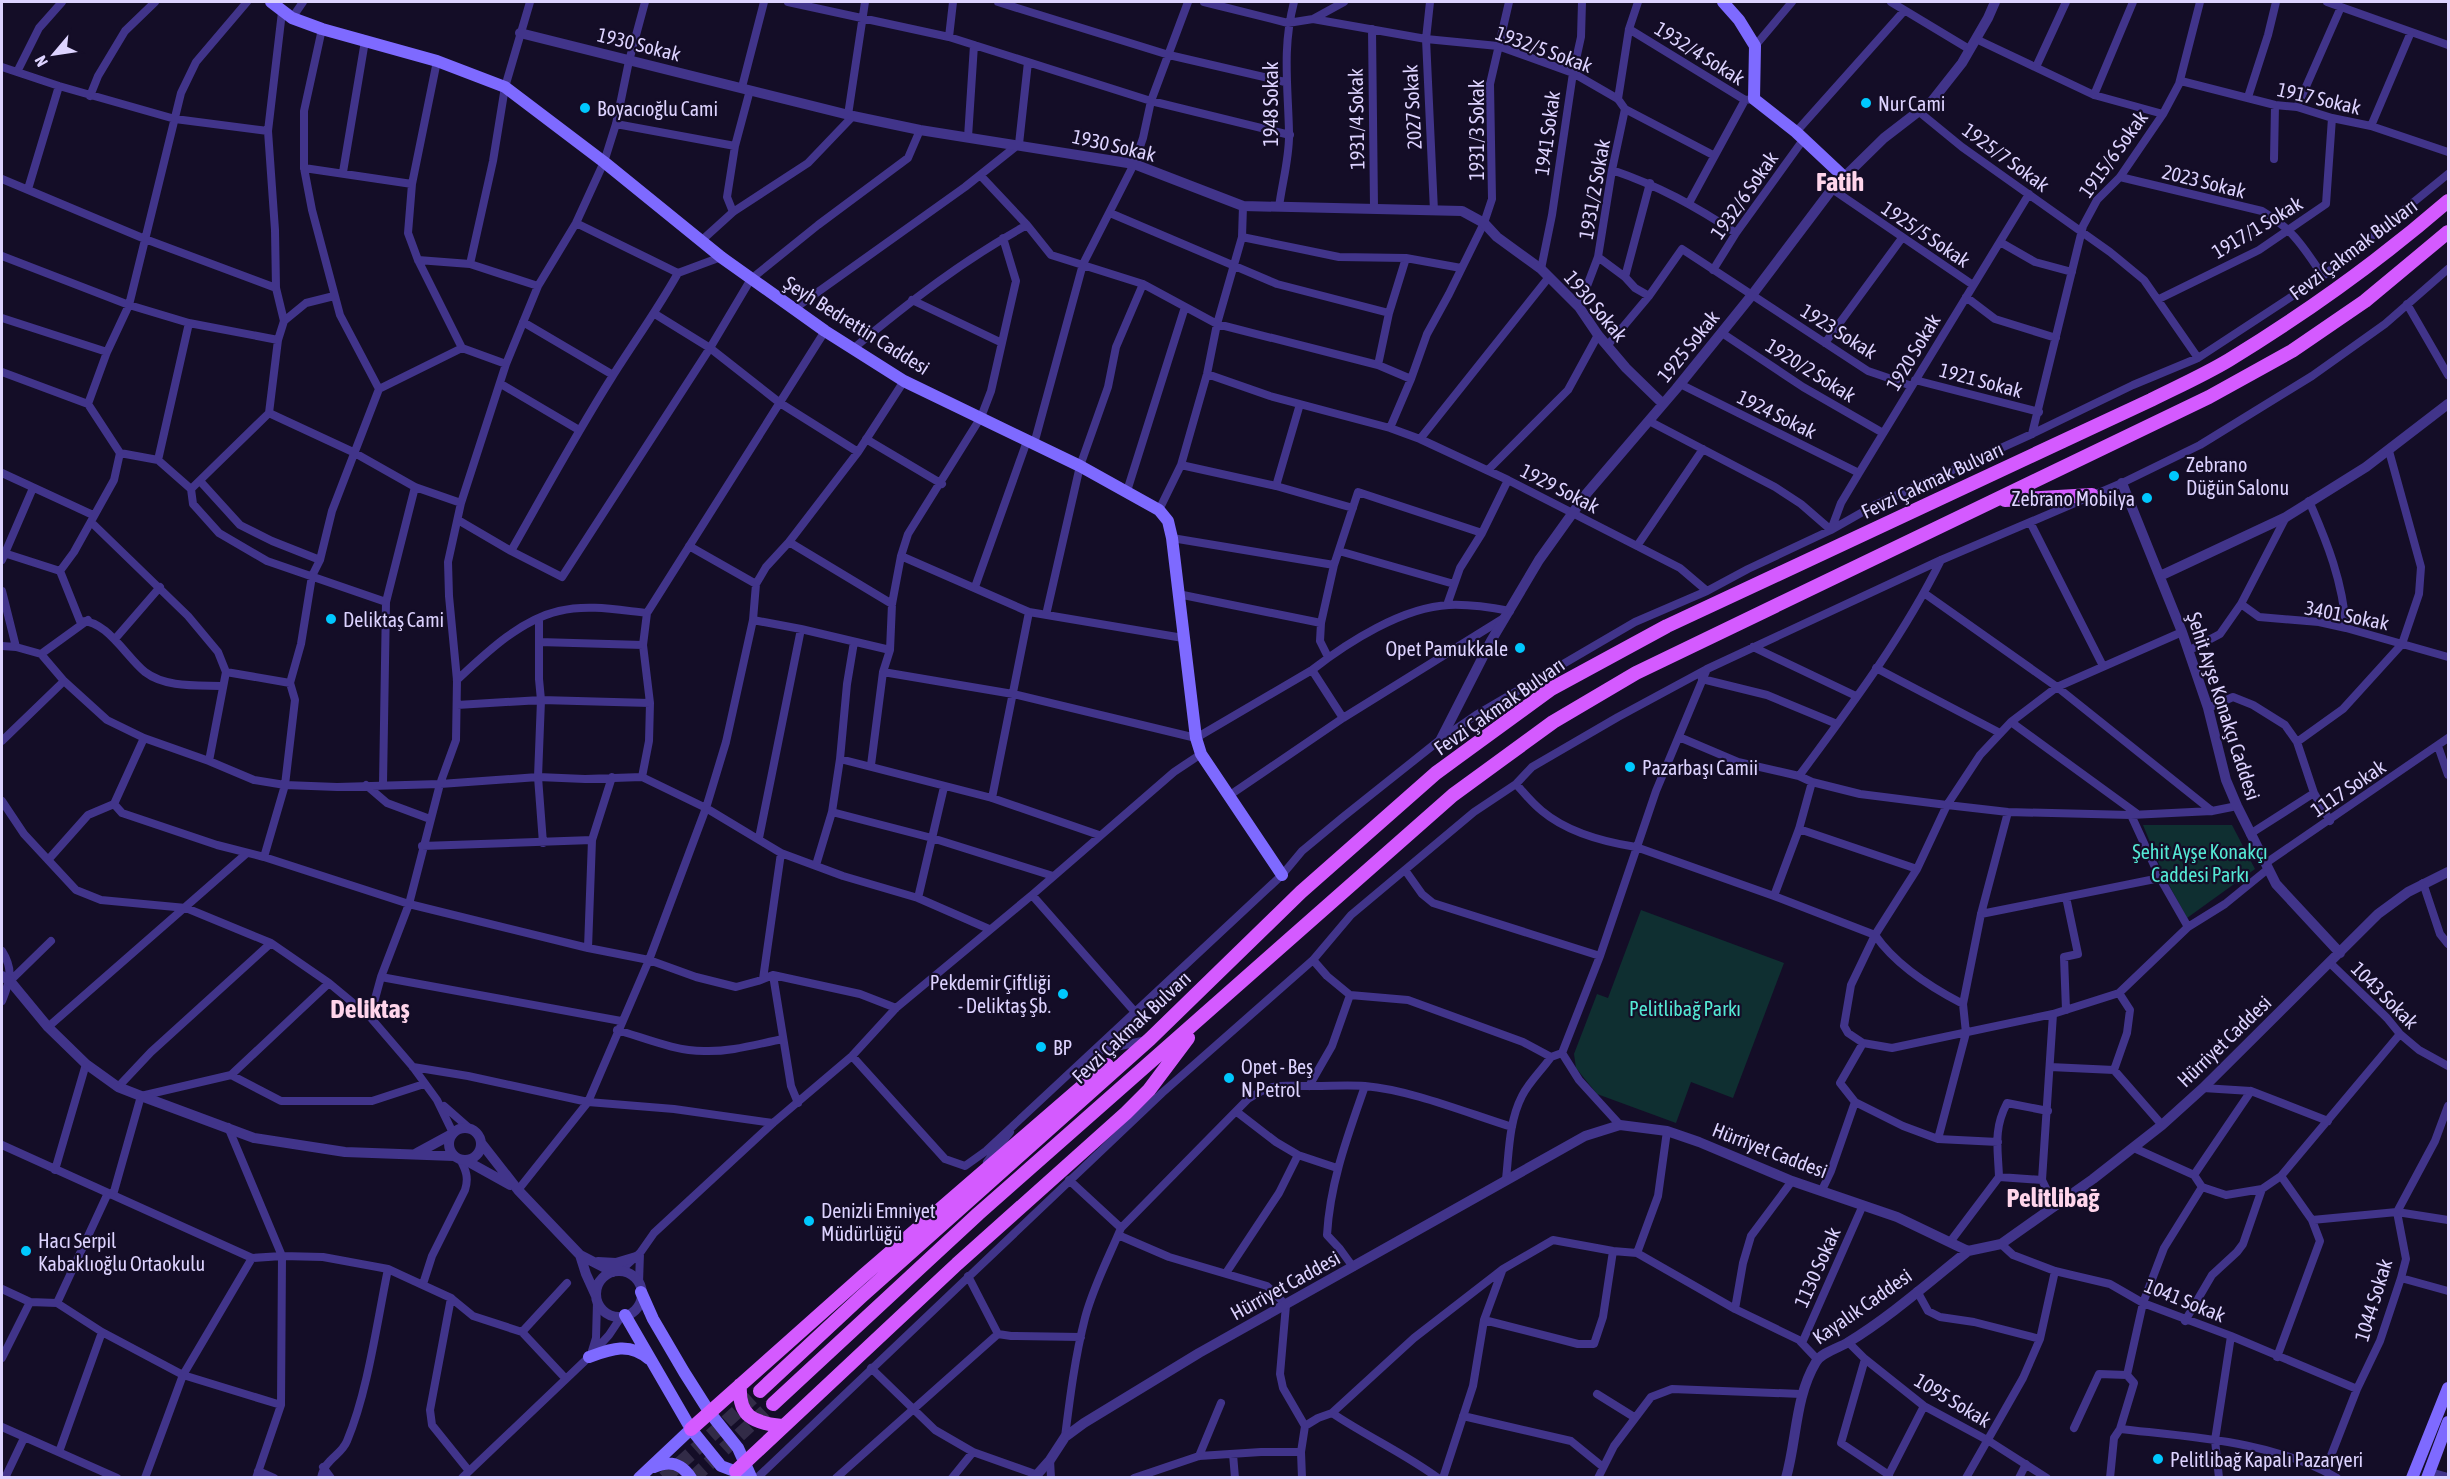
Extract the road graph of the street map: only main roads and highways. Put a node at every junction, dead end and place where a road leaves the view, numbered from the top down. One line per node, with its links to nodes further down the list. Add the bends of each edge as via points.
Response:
1 (271, 2): 8 (main road, Şeyh Bedrettin Caddesi, via 287,15 322,29 437,61 505,87 721,258 825,331 904,381 1080,466 1159,510 1168,522 1172,538 1201,754)
2 (1723, 2): 3 (main road, via 1755,46 1750,99)
3 (1844, 177)
4 (2448, 201): 10 (main road, Fevzi Çakmak Bulvarı, via 2386,254 2227,361 1667,626 1551,689 1419,788 1274,916)
5 (2448, 232): 7 (main road, Fevzi Çakmak Bulvarı, via 2365,301 2292,351 2209,397)
6 (2092, 495): 7 (main road)
7 (1997, 500): 9 (main road, Fevzi Çakmak Bulvarı, via 1636,673 1553,722 1453,795)
8 (1282, 875)
9 (1206, 1015): 18 (main road, Fevzi Çakmak Bulvarı, via 978,1214); 21 (main road, via 1149,1090 1126,1113)
10 (1150, 1039): 15 (main road, via 1122,1052); 17 (main road, Fevzi Çakmak Bulvarı)
11 (640, 1288): 19 (main road, via 653,1319)
12 (623, 1316): 14 (main road)
13 (589, 1357): 14 (main road, via 624,1348 637,1350)
14 (653, 1362): 22 (main road)
15 (740, 1385): 19 (main road); 21 (main road, via 747,1415 762,1423)
16 (2448, 1388): 28 (main road)
17 (760, 1391)
18 (773, 1404)
19 (710, 1413): 22 (main road); 23 (main road, via 738,1448)
20 (2448, 1422): 24 (main road)
21 (782, 1426): 23 (main road)
22 (691, 1429): 23 (main road, via 721,1466); 25 (main road)
23 (736, 1471): 26 (main road)
24 (2429, 1474)
25 (642, 1475): 27 (main road, via 670,1462 682,1467)
26 (751, 1477)
27 (691, 1478)
28 (2412, 1478)

